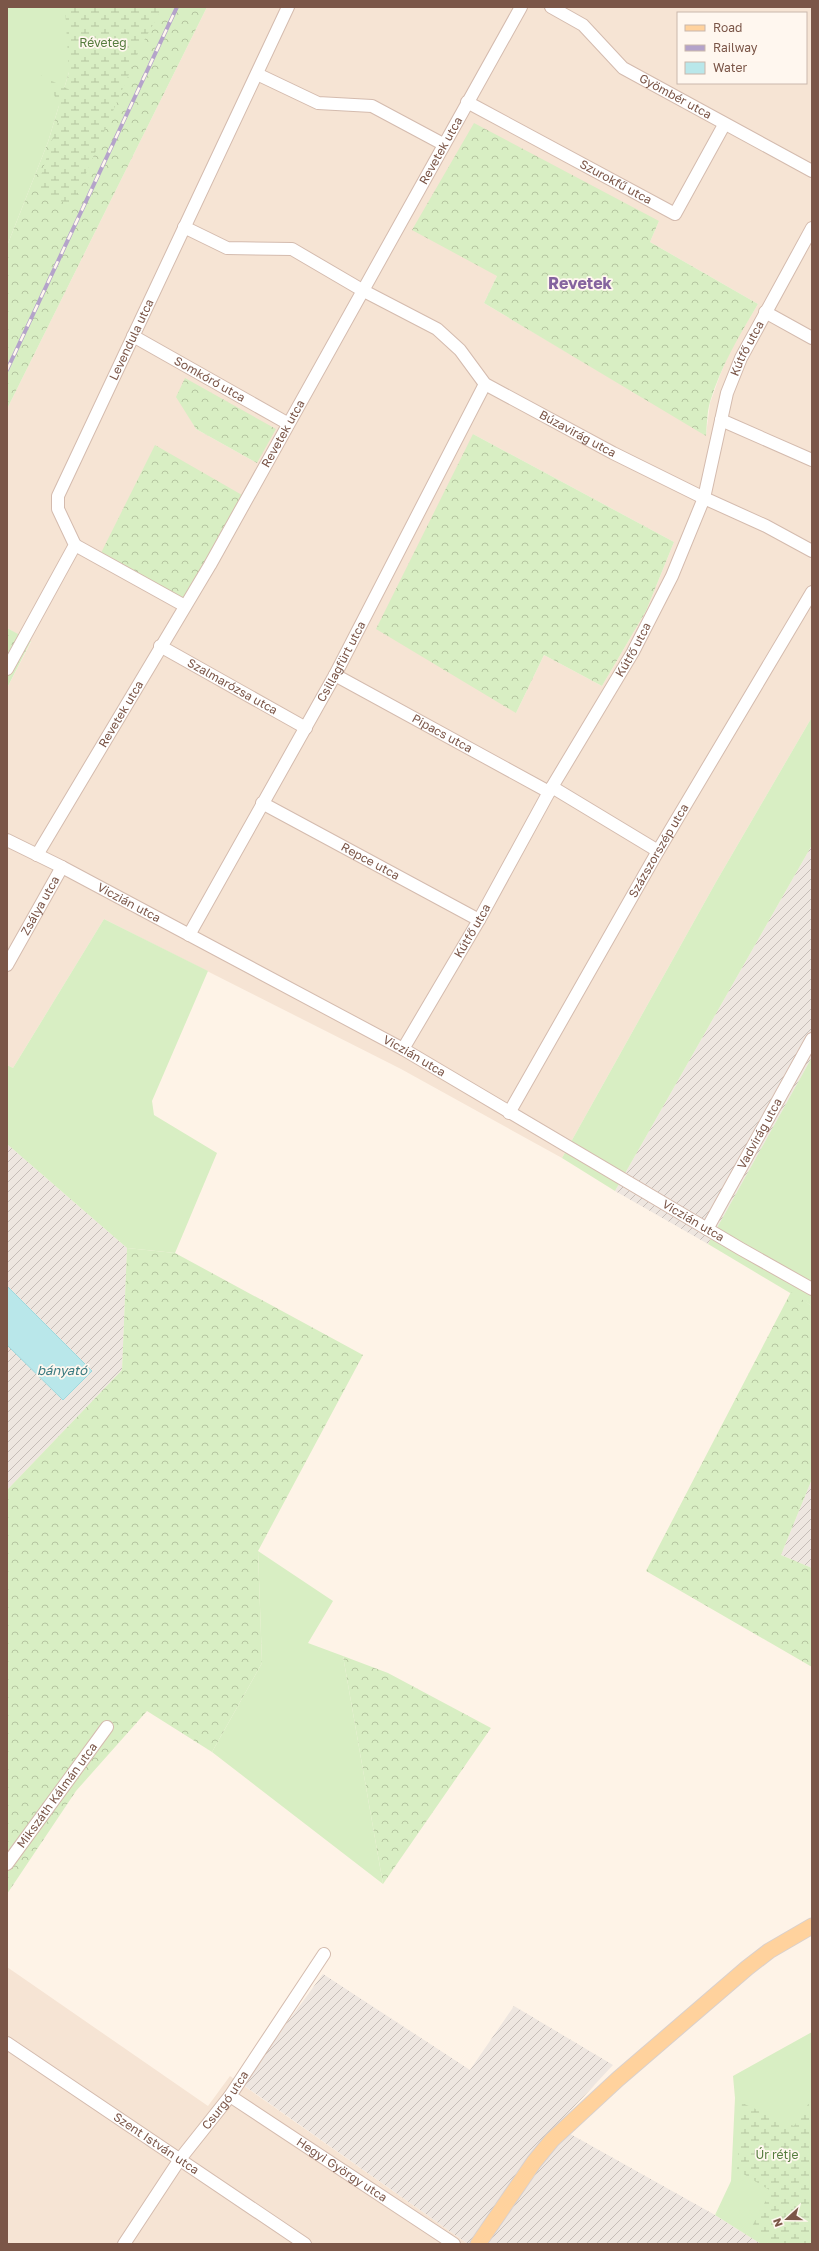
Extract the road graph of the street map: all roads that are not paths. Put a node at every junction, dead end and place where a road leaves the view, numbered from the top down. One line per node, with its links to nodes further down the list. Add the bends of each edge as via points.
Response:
1 (288, 7): 4 (street, Levendula utca)
2 (520, 7): 5 (street, Revetek utca)
3 (550, 7): 6 (street, Gyömbér utca, via 583,25 622,68)
4 (257, 74): 7 (street, via 318,104 372,106); 9 (street, Levendula utca)
5 (467, 102): 6 (street, Szurokfű utca, via 675,214); 7 (street, Revetek utca)
6 (724, 125): 8 (street, Gyömbér utca)
7 (443, 144): 11 (street, Revetek utca)
8 (812, 172)
9 (184, 227): 11 (street, Búzavirág utca, via 227,248 292,249); 13 (street, Levendula utca)
10 (812, 228): 12 (street, Kútfő utca)
11 (362, 290): 15 (street, Búzavirág utca, via 437,329 460,350); 17 (street, Revetek utca)
12 (765, 312): 14 (street); 16 (street, Kútfő utca, via 741,358 727,393)
13 (133, 336): 17 (street, Somkóró utca); 20 (street, Levendula utca, via 58,496 58,509)
14 (812, 338)
15 (485, 384): 19 (street, Búzavirág utca, via 613,453); 26 (street, Csillagfürt utca)
16 (721, 420): 18 (street); 19 (street, Kútfő utca)
17 (287, 423): 23 (street, Revetek utca)
18 (812, 460)
19 (704, 498): 21 (street, Búzavirág utca, via 766,526); 28 (street, Kútfő utca, via 672,576 633,652)
20 (75, 545): 23 (street); 25 (street)
21 (812, 551)
22 (812, 592): 31 (street, Százszorszép utca)
23 (185, 606): 24 (street, Revetek utca)
24 (160, 646): 27 (street, Szalmarózsa utca); 32 (street, Revetek utca)
25 (7, 669)
26 (335, 675): 27 (street, Csillagfürt utca); 28 (street, Pipacs utca)
27 (306, 728): 29 (street, Csillagfürt utca)
28 (550, 789): 31 (street, Pipacs utca); 34 (street, Kútfő utca)
29 (262, 803): 34 (street, Repce utca); 35 (street, Csillagfürt utca)
30 (7, 840): 32 (street, Viczián utca)
31 (658, 851): 39 (street, Százszorszép utca)
32 (37, 855): 33 (street, Viczián utca)
33 (62, 867): 35 (street, Viczián utca); 36 (street, Zsálya utca)
34 (479, 920): 38 (street, Kútfő utca)
35 (189, 934): 38 (street, Viczián utca)
36 (7, 965)
37 (812, 1039): 40 (street, Vadvirág utca)
38 (403, 1049): 39 (street, Viczián utca)
39 (509, 1113): 40 (street, Viczián utca)
40 (707, 1229): 41 (street, Viczián utca)
41 (812, 1289)
42 (107, 1727): 43 (street, Mikszáth Kálmán utca)
43 (7, 1864)
44 (812, 1926): 52 (main road, via 769,1951 583,2110 543,2150)
45 (324, 1954): 47 (street, Csurgó utca)
46 (7, 2043): 48 (street, Szent István utca)
47 (230, 2096): 48 (street, Csurgó utca); 51 (street, Hegyi György utca)
48 (180, 2159): 49 (street, Csurgó utca); 50 (street, Szent István utca)
49 (124, 2244)
50 (305, 2244)
51 (454, 2244)
52 (478, 2244)

